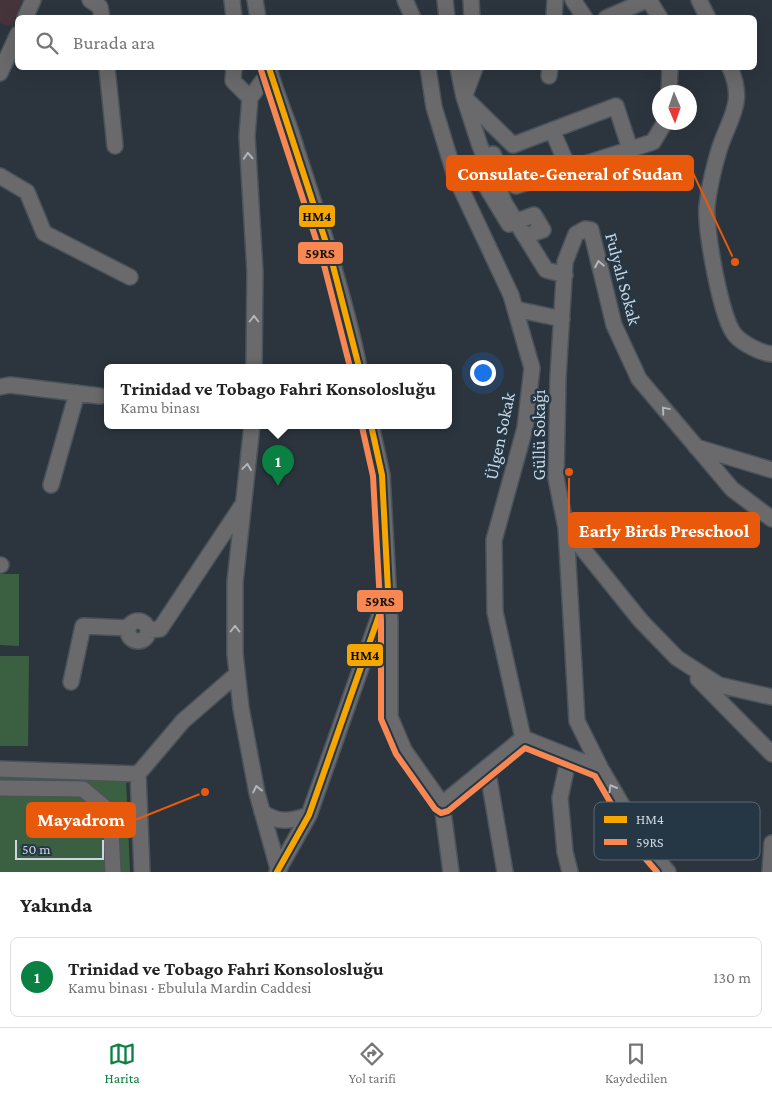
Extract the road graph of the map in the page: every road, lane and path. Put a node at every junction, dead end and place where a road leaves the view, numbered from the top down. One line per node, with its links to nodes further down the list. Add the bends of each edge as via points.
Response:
1 (32, 0): 12 (street)
2 (90, 0): 13 (street, via 100,7)
3 (232, 0): 14 (street)
4 (255, 0): 15 (street)
5 (405, 0): 16 (street)
6 (445, 0): 17 (street)
7 (471, 0): 18 (street)
8 (555, 0): 19 (street)
9 (573, 0): 20 (street)
10 (648, 0): 21 (street); 22 (street)
11 (699, 0): 23 (street)
12 (26, 15)
13 (101, 15)
14 (234, 15)
15 (258, 15)
16 (412, 15)
17 (447, 15)
18 (472, 15)
19 (554, 15)
20 (583, 15)
21 (613, 15)
22 (658, 15)
23 (706, 15)
24 (15, 40): 35 (street)
25 (107, 70): 43 (street)
26 (234, 70): 38 (street, via 233,81)
27 (268, 70): 38 (street)
28 (269, 70): 55 (street, via 330,257)
29 (428, 70): 47 (street, Ülgen Sokak, via 434,107)
30 (458, 70): 37 (street)
31 (474, 70): 37 (street)
32 (475, 70): 40 (street, via 476,93)
33 (670, 70): 36 (street)
34 (731, 70): 53 (street, via 737,83 736,109 719,150 707,207 711,253 722,302 735,335 762,353)
35 (0, 73)
36 (669, 85)
37 (464, 97): 39 (street); 48 (street, via 480,146 505,204)
38 (250, 98): 54 (street, one-way to 38, via 255,272 247,136)
39 (475, 108): 40 (street); 45 (street, via 498,167 516,186)
40 (488, 120): 41 (street, via 513,145)
41 (552, 130): 44 (street, via 616,106); 45 (street)
42 (660, 130): 44 (street, via 653,142)
43 (115, 146)
44 (630, 149): 45 (street)
45 (569, 169)
46 (0, 176): 50 (street, via 27,192 44,234)
47 (455, 176): 48 (street, via 481,178 509,224); 51 (street, Ülgen Sokak)
48 (516, 221): 49 (street, via 534,215 543,230 525,236 546,270)
49 (565, 268): 52 (street, Güllü Sokağı); 61 (street, Fulyalı Sokak, one-way to 49, via 639,380 614,325 591,230 585,229 576,234)
50 (130, 277)
51 (515, 310): 52 (street); 72 (street, Ülgen Sokak, via 532,368 525,428 494,540 494,612)
52 (562, 319): 66 (street, Güllü Sokağı, via 556,478)
53 (772, 354)
54 (254, 364)
55 (358, 364)
56 (0, 387): 57 (street, via 10,385)
57 (77, 393): 58 (street); 63 (street)
58 (100, 396)
59 (252, 429): 64 (street, one-way to 59)
60 (372, 429): 67 (street, via 382,475)
61 (696, 447): 62 (street); 65 (street, via 732,489)
62 (772, 470)
63 (51, 485)
64 (242, 506): 69 (street, one-way to 64, via 235,582); 70 (street, via 160,629 148,630 146,637 133,641 128,635 128,628 83,626)
65 (772, 519)
66 (566, 528): 68 (street, Güllü Sokağı, via 641,621); 77 (street, via 577,722)
67 (388, 590): 81 (street, via 390,717 404,750); 83 (street)
68 (677, 658): 71 (street, Güllü Sokağı, via 719,685); 73 (street, Güllü Sokağı)
69 (237, 674): 78 (street, via 183,721); 82 (street, one-way to 69)
70 (72, 682)
71 (772, 697)
72 (523, 738): 74 (street); 75 (street)
73 (772, 754)
74 (569, 756): 77 (street); 91 (street, via 560,798)
75 (487, 767): 81 (street); 90 (street)
76 (0, 769): 78 (street)
77 (601, 769): 80 (street, one-way to 77)
78 (138, 774): 88 (street)
79 (0, 788): 87 (street, via 83,789 110,812)
80 (620, 802)
81 (442, 804): 89 (street)
82 (262, 812): 83 (street, via 286,822); 86 (street)
83 (309, 815): 86 (street)
84 (772, 843): 93 (street)
85 (658, 860): 92 (street, one-way to 85)
86 (279, 871)
87 (113, 872)
88 (142, 872)
89 (452, 872)
90 (505, 872)
91 (570, 872)
92 (668, 872)
93 (770, 872)

